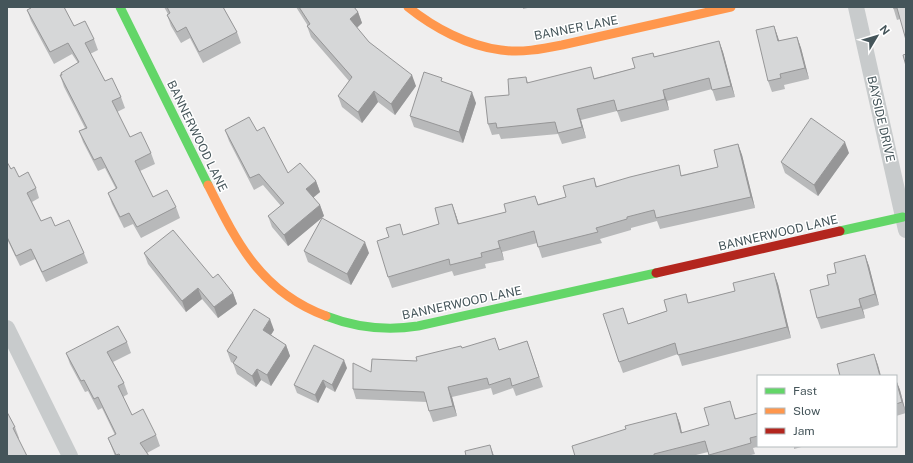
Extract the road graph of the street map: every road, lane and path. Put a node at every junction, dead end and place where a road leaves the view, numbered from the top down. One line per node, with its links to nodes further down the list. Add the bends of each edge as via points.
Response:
1 (120, 7): 5 (street, BANNERWOOD LANE, via 244,253 265,277 286,295 340,321 386,329 429,325)
2 (408, 7): 3 (street, BANNER LANE, via 432,23 461,37 484,46 515,51 551,47)
3 (731, 7)
4 (856, 7): 5 (street, BAYSIDE DRIVE)
5 (905, 224)
6 (7, 328): 7 (street)
7 (70, 456)

